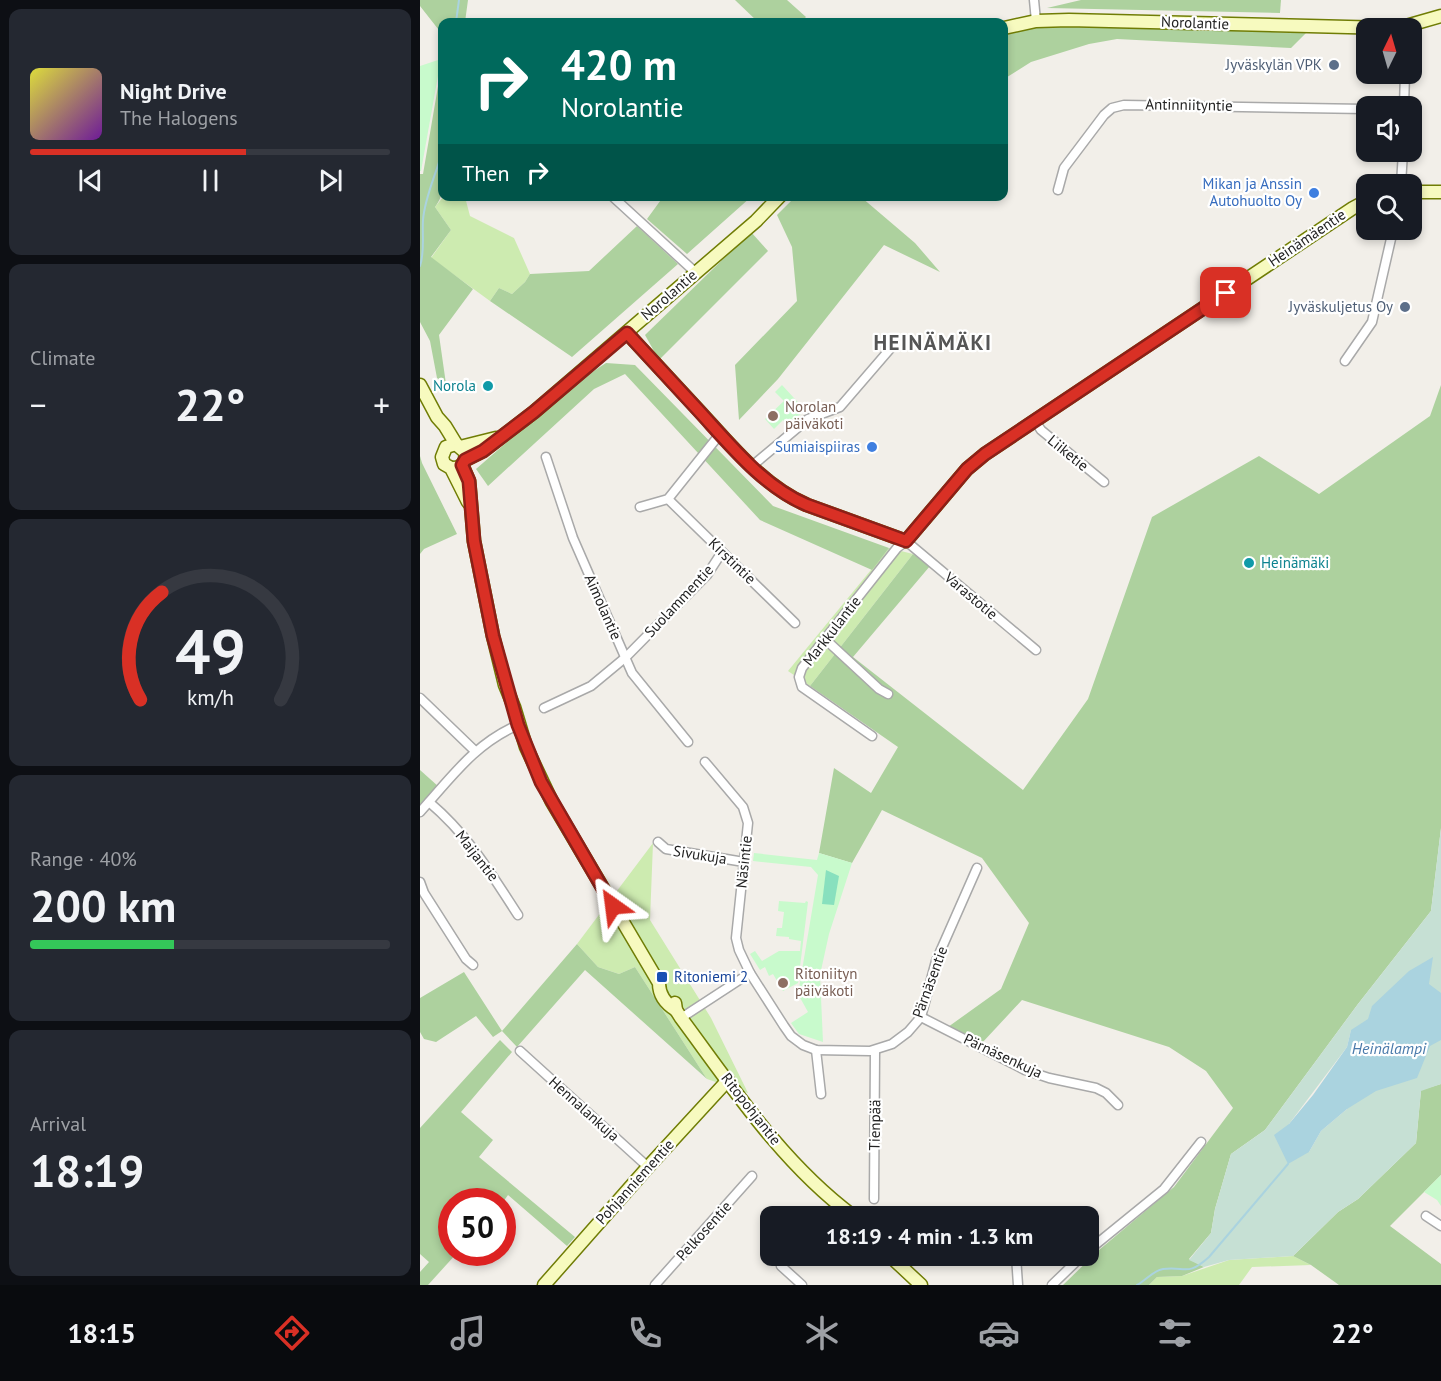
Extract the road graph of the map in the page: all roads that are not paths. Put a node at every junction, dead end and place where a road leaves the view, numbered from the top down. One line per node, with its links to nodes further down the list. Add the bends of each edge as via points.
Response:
1 (1034, 0): 3 (street)
2 (1441, 15): 4 (street)
3 (1036, 21): 5 (street, Norolantie); 6 (street, Norolantie)
4 (1422, 21)
5 (1008, 27)
6 (1356, 27)
7 (1356, 109): 8 (street, Antinniityntie, via 1124,105 1112,108 1064,168)
8 (1058, 190)
9 (1422, 192): 10 (street)
10 (1441, 192)
11 (617, 201): 15 (street)
12 (775, 201): 15 (street, Norolantie)
13 (1356, 206): 20 (street, Heinämäentie)
14 (1391, 240): 18 (street, via 1372,322)
15 (694, 272): 16 (street, Norolantie)
16 (627, 333): 21 (street); 22 (street, Norolantie)
17 (890, 349): 26 (street, via 840,407 808,419)
18 (1344, 361)
19 (420, 385): 23 (street)
20 (1035, 421): 27 (street, Liiketie); 30 (street, Heinämäentie, via 967,469)
21 (720, 434): 26 (street); 28 (street)
22 (500, 437): 23 (street, Norolantie); 25 (street, Norolantie)
23 (454, 446): 25 (street, via 465,453); 25 (street, via 442,454 442,461)
24 (546, 457): 35 (street, Aimolantie, via 573,538)
25 (459, 464): 39 (street, Ritopohjantie, via 469,481 474,541 493,636)
26 (752, 466): 30 (street, via 793,499)
27 (1104, 482)
28 (668, 499): 29 (street); 31 (street, Kirstintie)
29 (640, 507)
30 (906, 541): 33 (street, Markkulantie); 34 (street, Varastotie)
31 (722, 552): 32 (street, Kirstintie); 35 (street, Suolammentie, via 707,575)
32 (795, 623)
33 (825, 639): 36 (street); 40 (street, Markkulantie, via 802,668 802,687)
34 (1036, 650)
35 (626, 657): 38 (street, Suolammentie, via 591,686); 41 (street, Aimolantie, via 632,673)
36 (888, 694)
37 (420, 698): 42 (street)
38 (544, 708)
39 (518, 725): 42 (street); 53 (street, Ritopohjantie, via 541,782 659,983 675,1001)
40 (872, 736)
41 (688, 742)
42 (475, 751): 44 (street)
43 (705, 762): 47 (street, Näsintie, via 747,814)
44 (429, 802): 45 (street); 50 (street, Maijantie, via 471,844)
45 (420, 812)
46 (658, 842): 47 (street, Sivukuja, via 666,849)
47 (744, 862): 52 (street, Näsintie, via 736,938)
48 (977, 868): 54 (street, Pärnäsentie, via 936,961)
49 (420, 882): 51 (street)
50 (518, 915)
51 (473, 965)
52 (750, 973): 53 (street); 55 (street, Pärnäsentie, via 791,1036)
53 (679, 1014): 58 (street, Ritopohjantie)
54 (921, 1017): 57 (street, Pärnäsentie, via 892,1044); 60 (street, Pärnäsenkuja, via 1025,1070 1096,1088)
55 (816, 1050): 57 (street, Pärnäsentie); 59 (street)
56 (520, 1051): 62 (street, Hennalankuja)
57 (875, 1051): 64 (street, Tienpää)
58 (728, 1080): 62 (street, Pohjanniementie); 65 (street, Ritopohjantie, via 770,1137)
59 (821, 1094)
60 (1118, 1105)
61 (1201, 1142): 70 (street, via 1164,1189)
62 (648, 1167): 75 (street, Pohjanniementie)
63 (752, 1176): 76 (street, Pelkosentie)
64 (874, 1199)
65 (833, 1202): 66 (street, Ritopohjantie); 67 (street, Ritopohjantie)
66 (837, 1206)
67 (839, 1206)
68 (1426, 1216): 69 (street)
69 (1441, 1226)
70 (1099, 1242)
71 (781, 1266): 77 (street)
72 (901, 1266): 78 (street)
73 (1017, 1266): 79 (street)
74 (1072, 1266): 80 (street)
75 (544, 1285)
76 (655, 1285)
77 (802, 1285)
78 (921, 1285)
79 (1018, 1285)
80 (1052, 1285)

